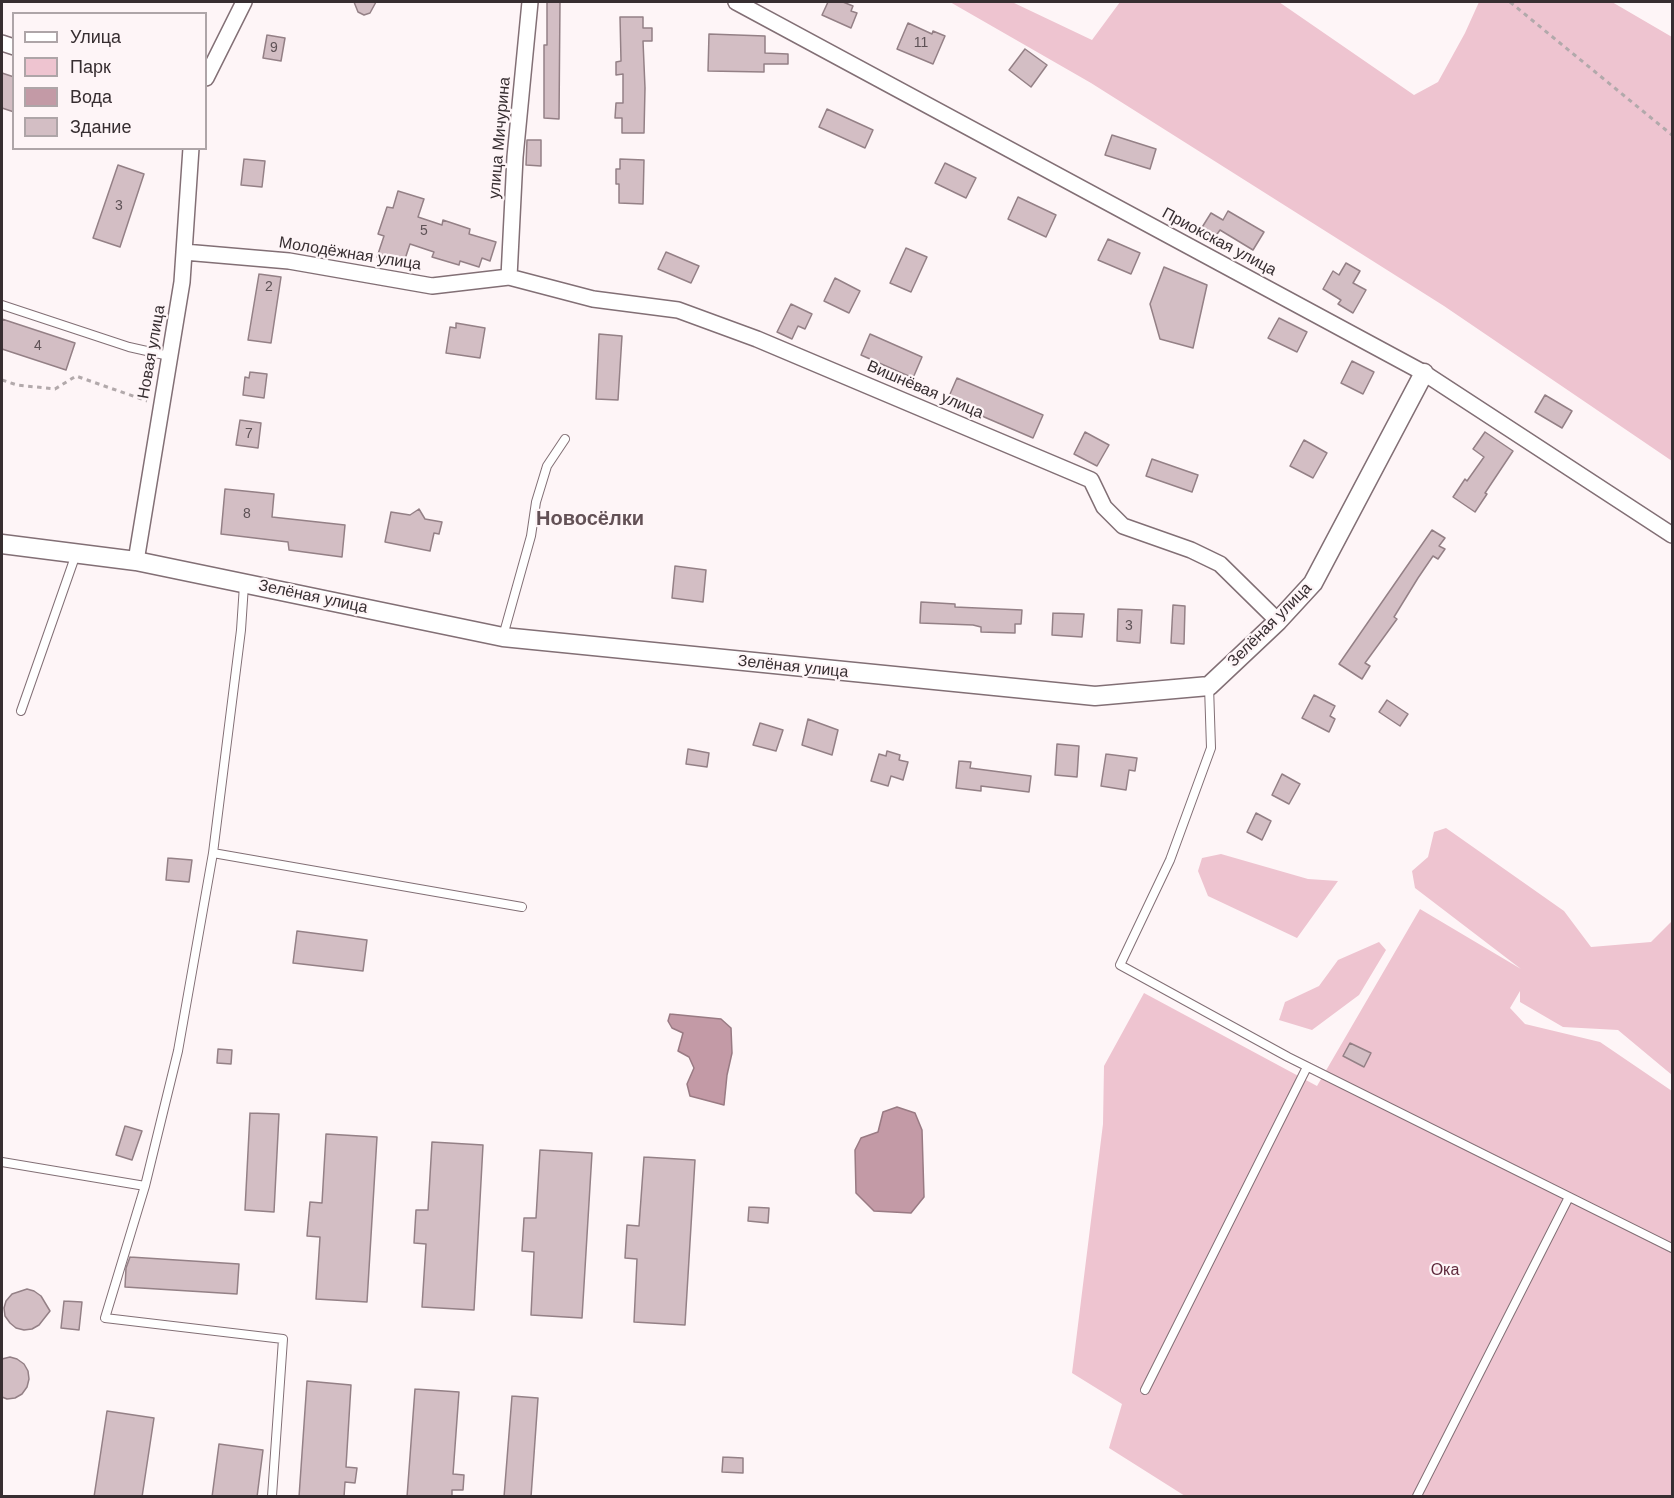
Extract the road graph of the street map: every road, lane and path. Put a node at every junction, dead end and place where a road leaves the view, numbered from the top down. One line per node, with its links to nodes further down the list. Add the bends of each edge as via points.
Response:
1 (244, 2): 5 (street)
2 (530, 2): 9 (street, улица Мичурина, via 515,157)
3 (736, 2): 12 (street, Приокская улица)
4 (1510, 2): 6 (path)
5 (207, 76)
6 (1672, 135)
7 (191, 150): 8 (street, Новая улица)
8 (184, 252): 9 (street, Молодёжная улица, via 288,261 432,286); 11 (street, Новая улица)
9 (509, 277): 21 (street, Вишнёвая улица, via 593,299 678,310 757,339 1091,480 1104,507 1123,526 1220,564)
10 (2, 305): 11 (lane, via 129,347)
11 (169, 356): 14 (street, Новая улица)
12 (1424, 373): 16 (street, Приокская улица); 21 (street, Зелёная улица, via 1313,583)
13 (2, 380): 14 (path, via 56,389 76,376)
14 (161, 405): 19 (street, Новая улица)
15 (565, 439): 22 (lane, via 547,466)
16 (1672, 535)
17 (2, 544): 18 (street, Зелёная улица)
18 (76, 553): 19 (street, Зелёная улица); 24 (lane)
19 (136, 561): 20 (street, Зелёная улица)
20 (244, 583): 22 (street, Зелёная улица); 25 (lane)
21 (1278, 621): 23 (street, Зелёная улица)
22 (503, 637): 23 (street, Зелёная улица, via 1095,696)
23 (1209, 686): 27 (lane, via 1211,748 1170,860 1120,965)
24 (21, 711)
25 (213, 853): 26 (lane); 29 (lane, via 178,1051)
26 (522, 907)
27 (1307, 1067): 30 (lane); 32 (lane)
28 (2, 1162): 29 (lane)
29 (145, 1186): 33 (lane, via 105,1318 283,1339)
30 (1569, 1197): 31 (lane); 34 (lane)
31 (1672, 1248)
32 (1145, 1390)
33 (272, 1497)
34 (1417, 1497)

